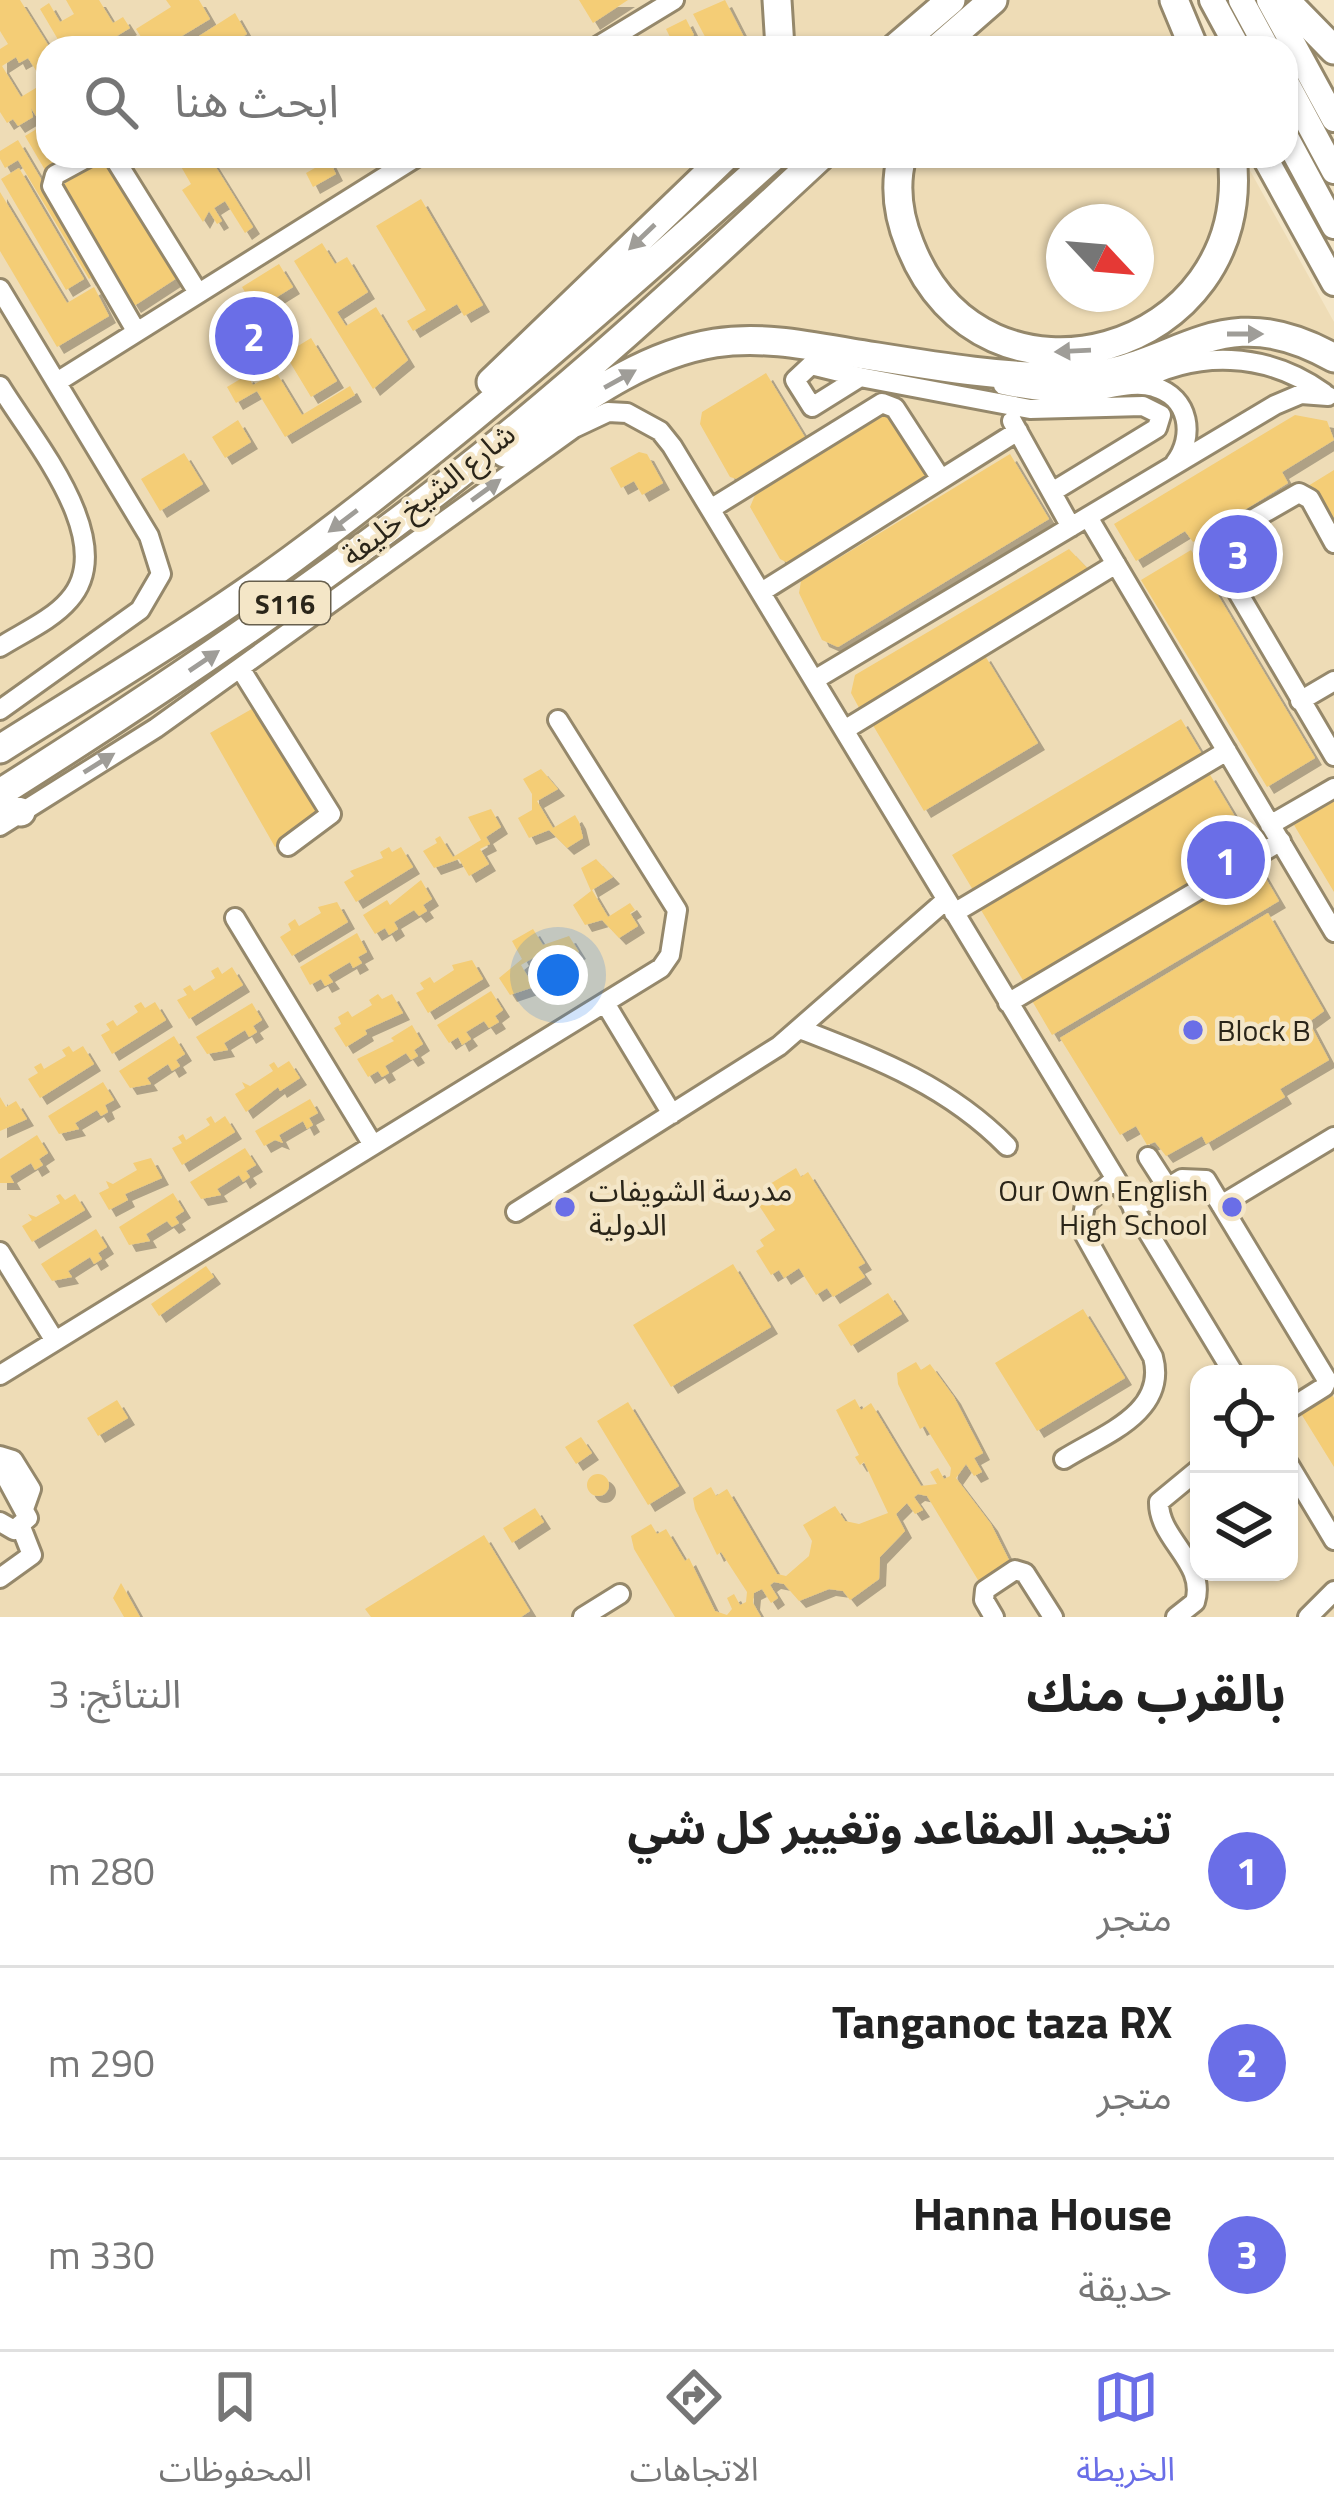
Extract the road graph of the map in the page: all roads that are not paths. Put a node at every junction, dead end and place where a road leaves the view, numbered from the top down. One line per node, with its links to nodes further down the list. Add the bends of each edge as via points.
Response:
1 (777, 0): 12 (highway)
2 (951, 0): 13 (highway)
3 (994, 0): 14 (highway)
4 (1013, 0): 15 (highway)
5 (1174, 0): 16 (highway)
6 (1212, 0): 17 (main road)
7 (1241, 0): 18 (main road)
8 (1269, 0): 19 (main road)
9 (1285, 0): 20 (highway)
10 (667, 2): 11 (street)
11 (615, 36)
12 (779, 36)
13 (909, 36)
14 (952, 36)
15 (976, 36)
16 (1192, 36)
17 (1232, 36)
18 (1260, 36)
19 (1289, 36)
20 (1334, 50)
21 (1298, 53): 23 (main road)
22 (1298, 104): 34 (main road)
23 (1334, 119)
24 (1298, 158): 35 (main road)
25 (68, 168): 39 (street, via 52,186)
26 (120, 168): 38 (street)
27 (398, 168): 38 (street)
28 (713, 168): 49 (highway, one-way to 49, via 455,416)
29 (760, 168): 49 (highway, شارع الشيخ خليفة / S116)
30 (807, 168): 52 (highway, شارع الشيخ خليفة / S116)
31 (901, 168): 32 (highway, one-way to 31, via 1229,223 1194,292 1151,329 1072,353 994,337 949,306 904,232)
32 (1231, 168)
33 (1271, 168): 36 (main road)
34 (1334, 171)
35 (1334, 226)
36 (1334, 283)
37 (0, 289): 43 (street)
38 (197, 291): 39 (street)
39 (135, 329): 43 (street)
40 (1334, 358): 41 (highway, one-way to 40, via 1075,377 1230,333 1276,335)
41 (934, 364): 45 (street, via 1051,392); 52 (highway, one-way to 41, via 623,377 683,350 749,340)
42 (860, 377): 47 (street)
43 (57, 382): 64 (street, via 159,556 158,587 140,610)
44 (0, 386): 59 (street, via 78,515 88,551 72,598)
45 (1131, 386): 46 (street, via 1172,367 1241,359 1287,371); 50 (street, via 1168,393 1184,413 1184,451)
46 (1331, 399): 50 (street, via 1288,398)
47 (1004, 405): 48 (street); 53 (street, via 1079,412 1143,406 1160,415 1157,428)
48 (1018, 431): 51 (street); 53 (street)
49 (439, 446): 67 (highway, شارع الشيخ خليفة / S116, one-way to 67, via 259,582)
50 (1166, 470): 55 (street)
51 (941, 479): 54 (street, via 895,408 882,403); 58 (street)
52 (448, 483): 71 (highway, شارع الشيخ خليفة / S116, one-way to 52)
53 (1052, 492): 55 (street)
54 (712, 508): 58 (street); 60 (street, one-way to 54, via 558,439 608,412 660,431)
55 (1080, 522): 57 (street); 61 (street)
56 (1334, 543): 63 (street, via 1299,493 1213,550)
57 (1116, 564): 66 (street); 68 (street)
58 (764, 591): 61 (street)
59 (0, 647)
60 (240, 668): 71 (street, one-way to 60); 73 (street, via 332,814)
61 (816, 679): 66 (street)
62 (1334, 681): 63 (street)
63 (1300, 701): 69 (street)
64 (0, 710)
65 (558, 720): 77 (street, via 678,919 661,968)
66 (846, 729): 74 (street)
67 (0, 748)
68 (1227, 751): 72 (street); 74 (street)
69 (1334, 756)
70 (1334, 788): 72 (street)
71 (5, 809)
72 (1275, 833): 76 (street); 78 (street)
73 (288, 846)
74 (950, 907): 78 (street); 79 (street)
75 (235, 918): 82 (street)
76 (1334, 932)
77 (605, 1003): 80 (street); 82 (street)
78 (1008, 1003): 85 (street)
79 (800, 1030): 80 (street); 83 (street, via 917,1076)
80 (672, 1114): 89 (street)
81 (1334, 1137): 87 (street)
82 (373, 1145): 91 (street)
83 (1006, 1146)
84 (1148, 1157): 86 (street)
85 (1114, 1180): 88 (street); 96 (street, via 1085,1204 1081,1228 1153,1357 1156,1382 1139,1412)
86 (1168, 1188): 87 (street, via 1198,1177); 88 (street)
87 (1222, 1205): 94 (street, via 1327,1379)
88 (1133, 1209): 92 (street)
89 (516, 1212)
90 (0, 1252): 91 (street)
91 (56, 1341): 93 (street)
92 (1228, 1365)
93 (0, 1375)
94 (1298, 1404)
95 (0, 1456): 100 (street, via 13,1460 31,1489)
96 (1064, 1459)
97 (0, 1466): 100 (street)
98 (1194, 1473): 110 (street, via 1159,1502 1198,1582 1195,1602)
99 (1293, 1473): 103 (street)
100 (25, 1505): 102 (street)
101 (0, 1522): 102 (street)
102 (21, 1527): 104 (street, via 32,1556)
103 (1334, 1540)
104 (0, 1578)
105 (620, 1594): 107 (street)
106 (1333, 1595): 111 (street)
107 (583, 1617)
108 (994, 1617): 109 (street, via 985,1590 1020,1570)
109 (1053, 1617)
110 (1176, 1617)
111 (1308, 1617)

